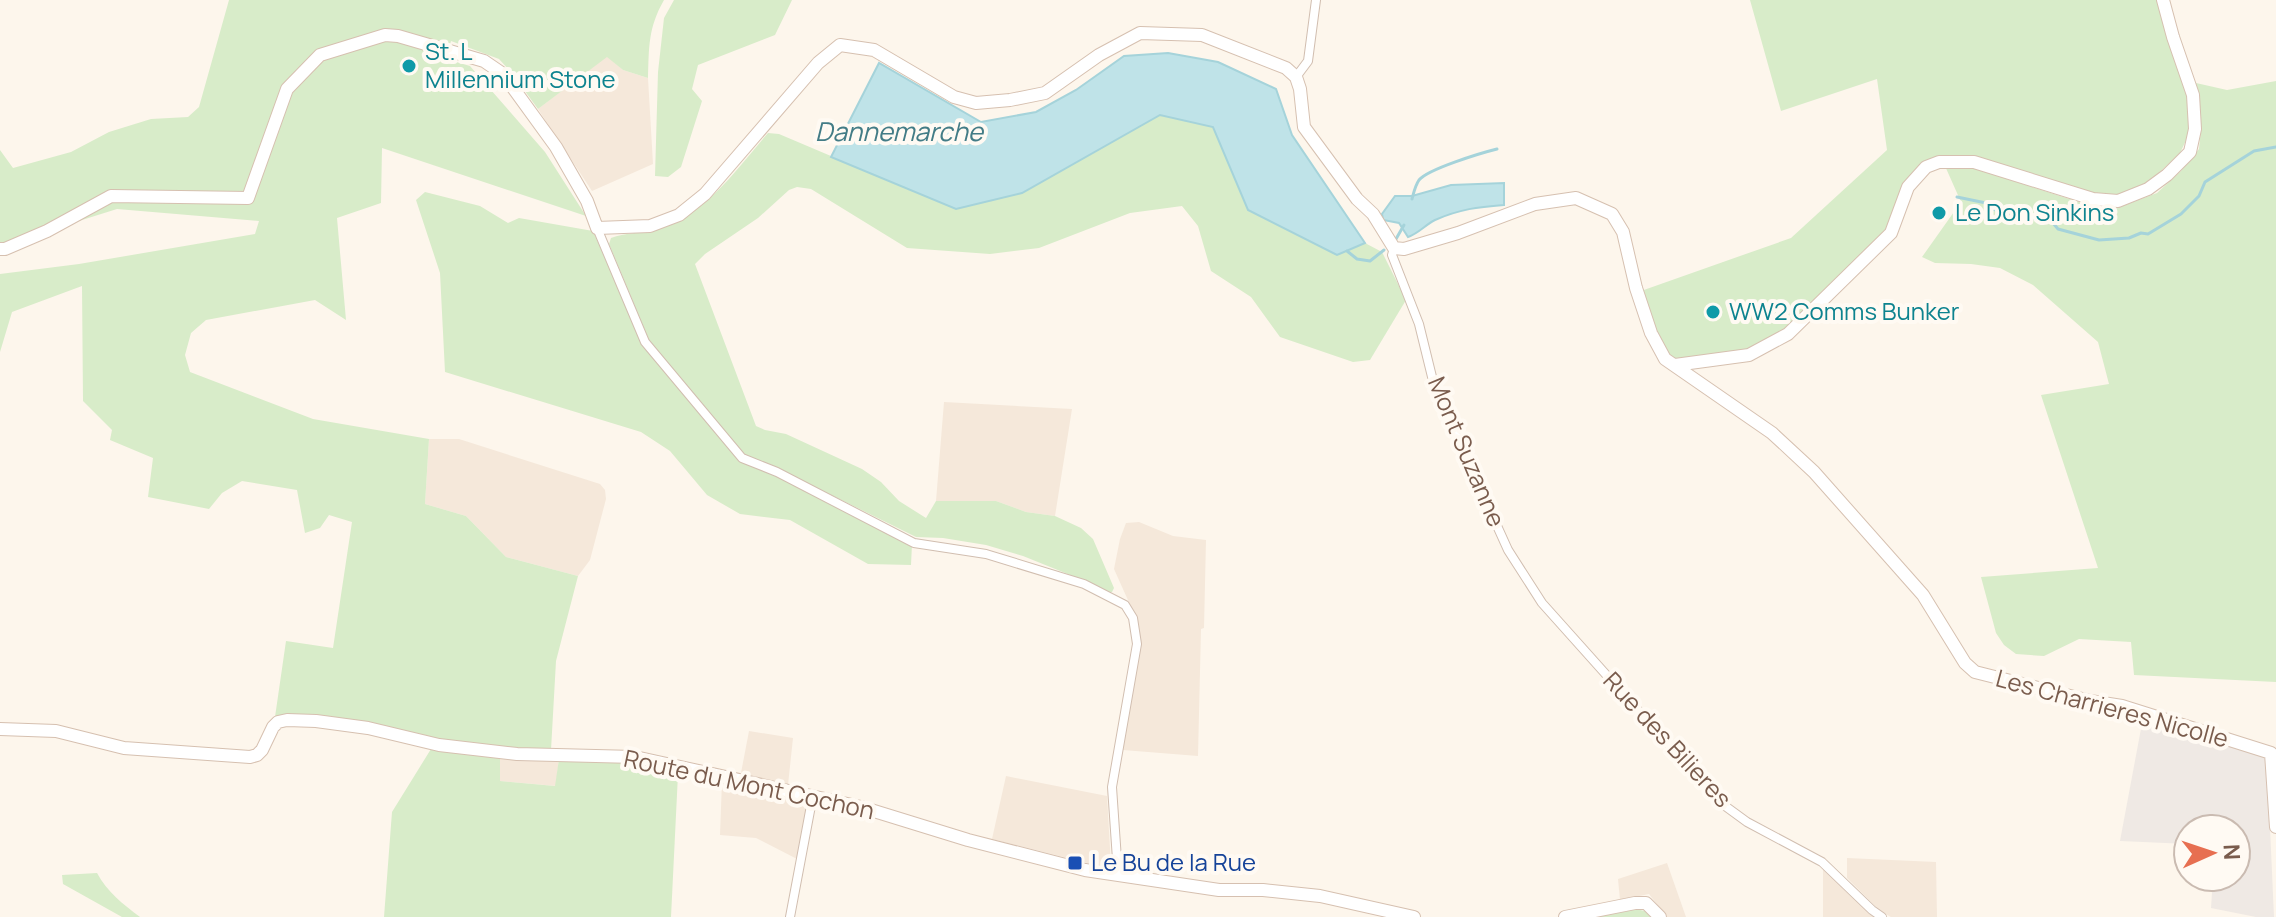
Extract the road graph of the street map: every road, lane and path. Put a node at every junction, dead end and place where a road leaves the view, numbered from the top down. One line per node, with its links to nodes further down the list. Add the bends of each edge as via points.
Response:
1 (1316, 0): 3 (street, via 1308,61)
2 (2163, 0): 7 (street, via 2193,95 2195,129 2190,152 2167,175 2118,201 2093,199 1974,162 1951,160 1926,167 1908,187 1891,233 1788,334 1749,355)
3 (1296, 77): 4 (street, via 1286,68 1202,35 1140,33 1045,93 976,103 954,97 874,50 840,45 818,63 705,194 679,215 650,226); 5 (street, via 1304,127)
4 (597, 228): 6 (street, via 556,147 503,74 484,61 385,35 320,55 287,89 248,198 111,196 47,231); 12 (street, via 645,342 742,458 914,543 986,554 1084,584 1125,605 1137,644 1112,787)
5 (1394, 248): 7 (street, via 1458,233 1535,204 1576,198 1612,214 1623,232 1651,333 1665,359); 8 (street, Mont Suzanne, via 1435,389 1508,550)
6 (0, 249)
7 (1675, 365): 11 (street, Les Charrieres Nicolle, via 1772,433 1814,472 1923,595 1975,672 2122,706 2271,753)
8 (1542, 603): 17 (street, Rue des Bilieres, via 1721,803 1822,862)
9 (0, 729): 10 (street, Route du Mont Cochon, via 56,731 124,748 250,757 262,750 278,722 316,721 517,754 635,757)
10 (813, 795): 12 (street, Route du Mont Cochon, via 983,844); 13 (street)
11 (2276, 827)
12 (1118, 874): 14 (street, Route du Mont Cochon, via 1219,890 1320,896)
13 (790, 917)
14 (1414, 917)
15 (1565, 917): 16 (street, via 1635,903 1646,903)
16 (1660, 917)
17 (1882, 917)

